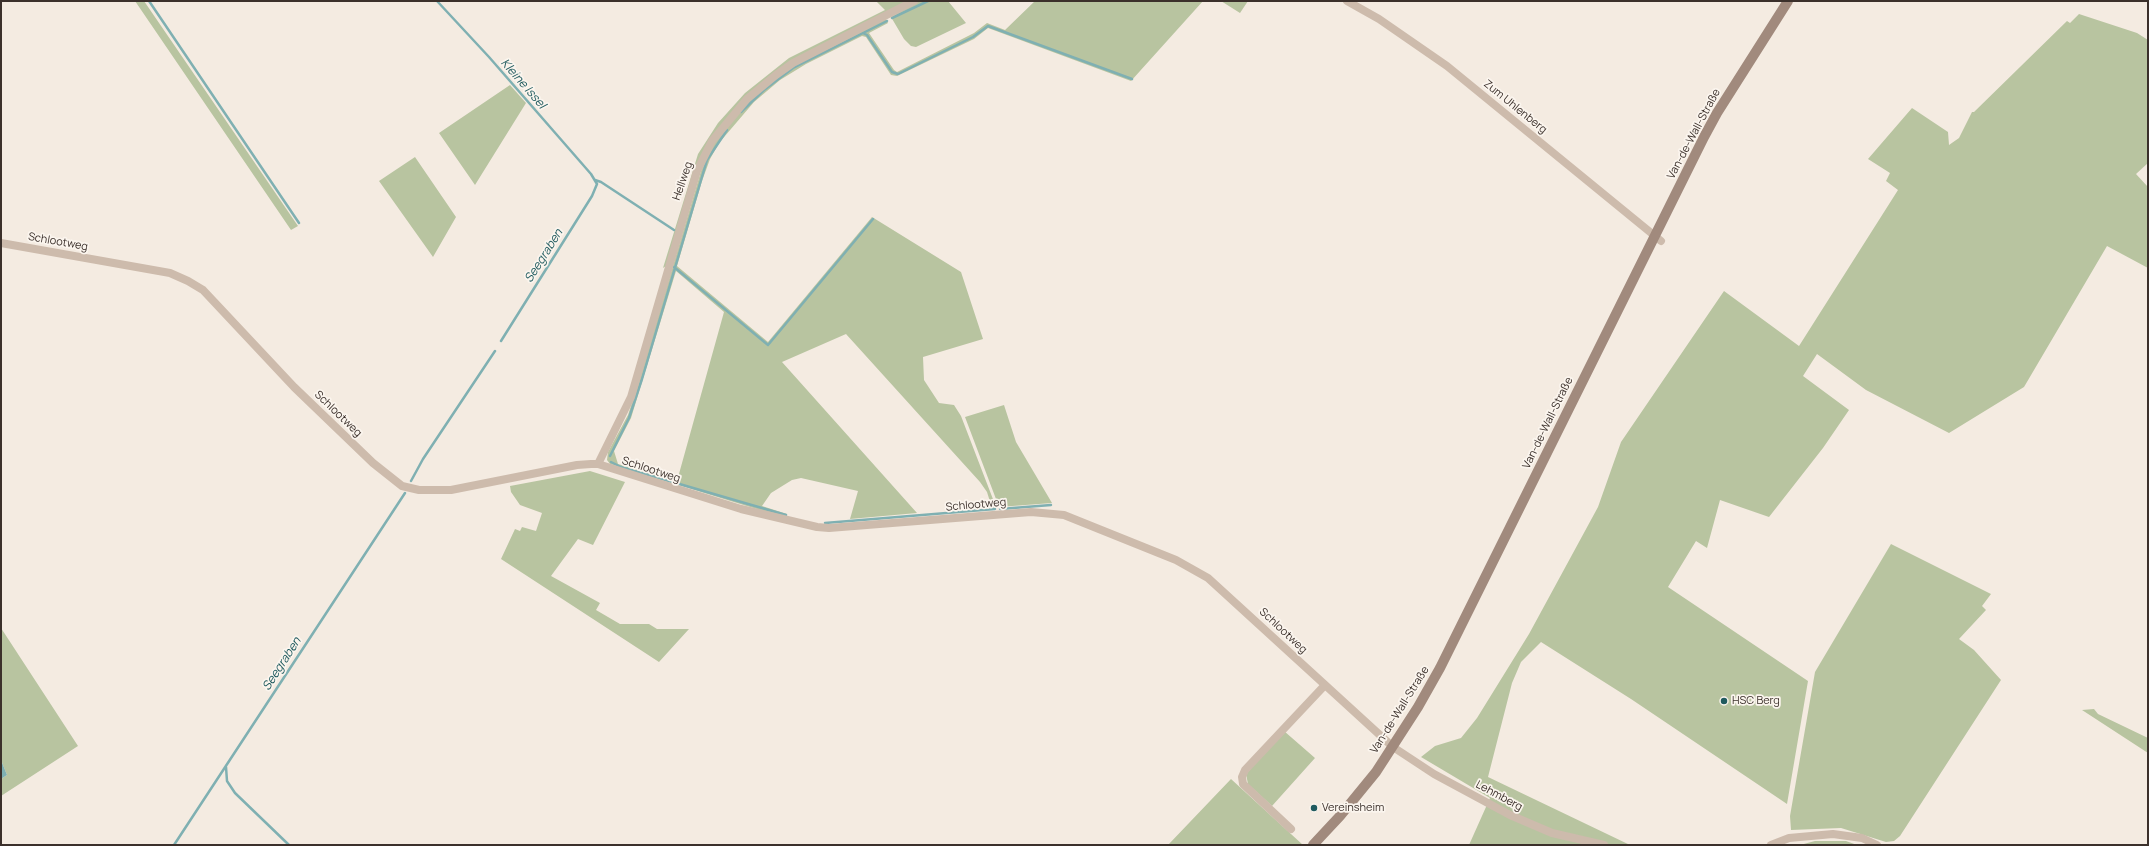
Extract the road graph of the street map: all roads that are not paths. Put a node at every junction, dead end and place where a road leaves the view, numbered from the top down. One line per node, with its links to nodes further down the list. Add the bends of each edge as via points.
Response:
1 (914, 1): 6 (street, Hellweg, via 793,63 747,99 712,141 695,178 631,397)
2 (1347, 1): 4 (street, Zum Uhlenberg, via 1379,19 1447,66)
3 (1788, 1): 4 (main road, Van-de-Wall-Straße, via 1717,113)
4 (1657, 239): 8 (main road, Van-de-Wall-Straße, via 1440,668)
5 (1, 243): 6 (street, Schlootweg, via 170,273 203,290 294,387 373,463 402,486 419,490 451,490 577,465)
6 (598, 464): 7 (street, Schlootweg, via 741,509 816,527 1031,512 1064,515 1176,560 1208,578)
7 (1325, 685): 8 (street, Schlootweg); 9 (street, via 1245,770 1242,777 1243,784)
8 (1394, 747): 10 (main road, Van-de-Wall-Straße, via 1357,796); 11 (street, Lehmberg, via 1434,774 1510,815 1552,833)
9 (1291, 829)
10 (1313, 845)
11 (1604, 845)
12 (1771, 845): 13 (street, via 1789,838 1833,834 1862,838)
13 (1877, 845)

